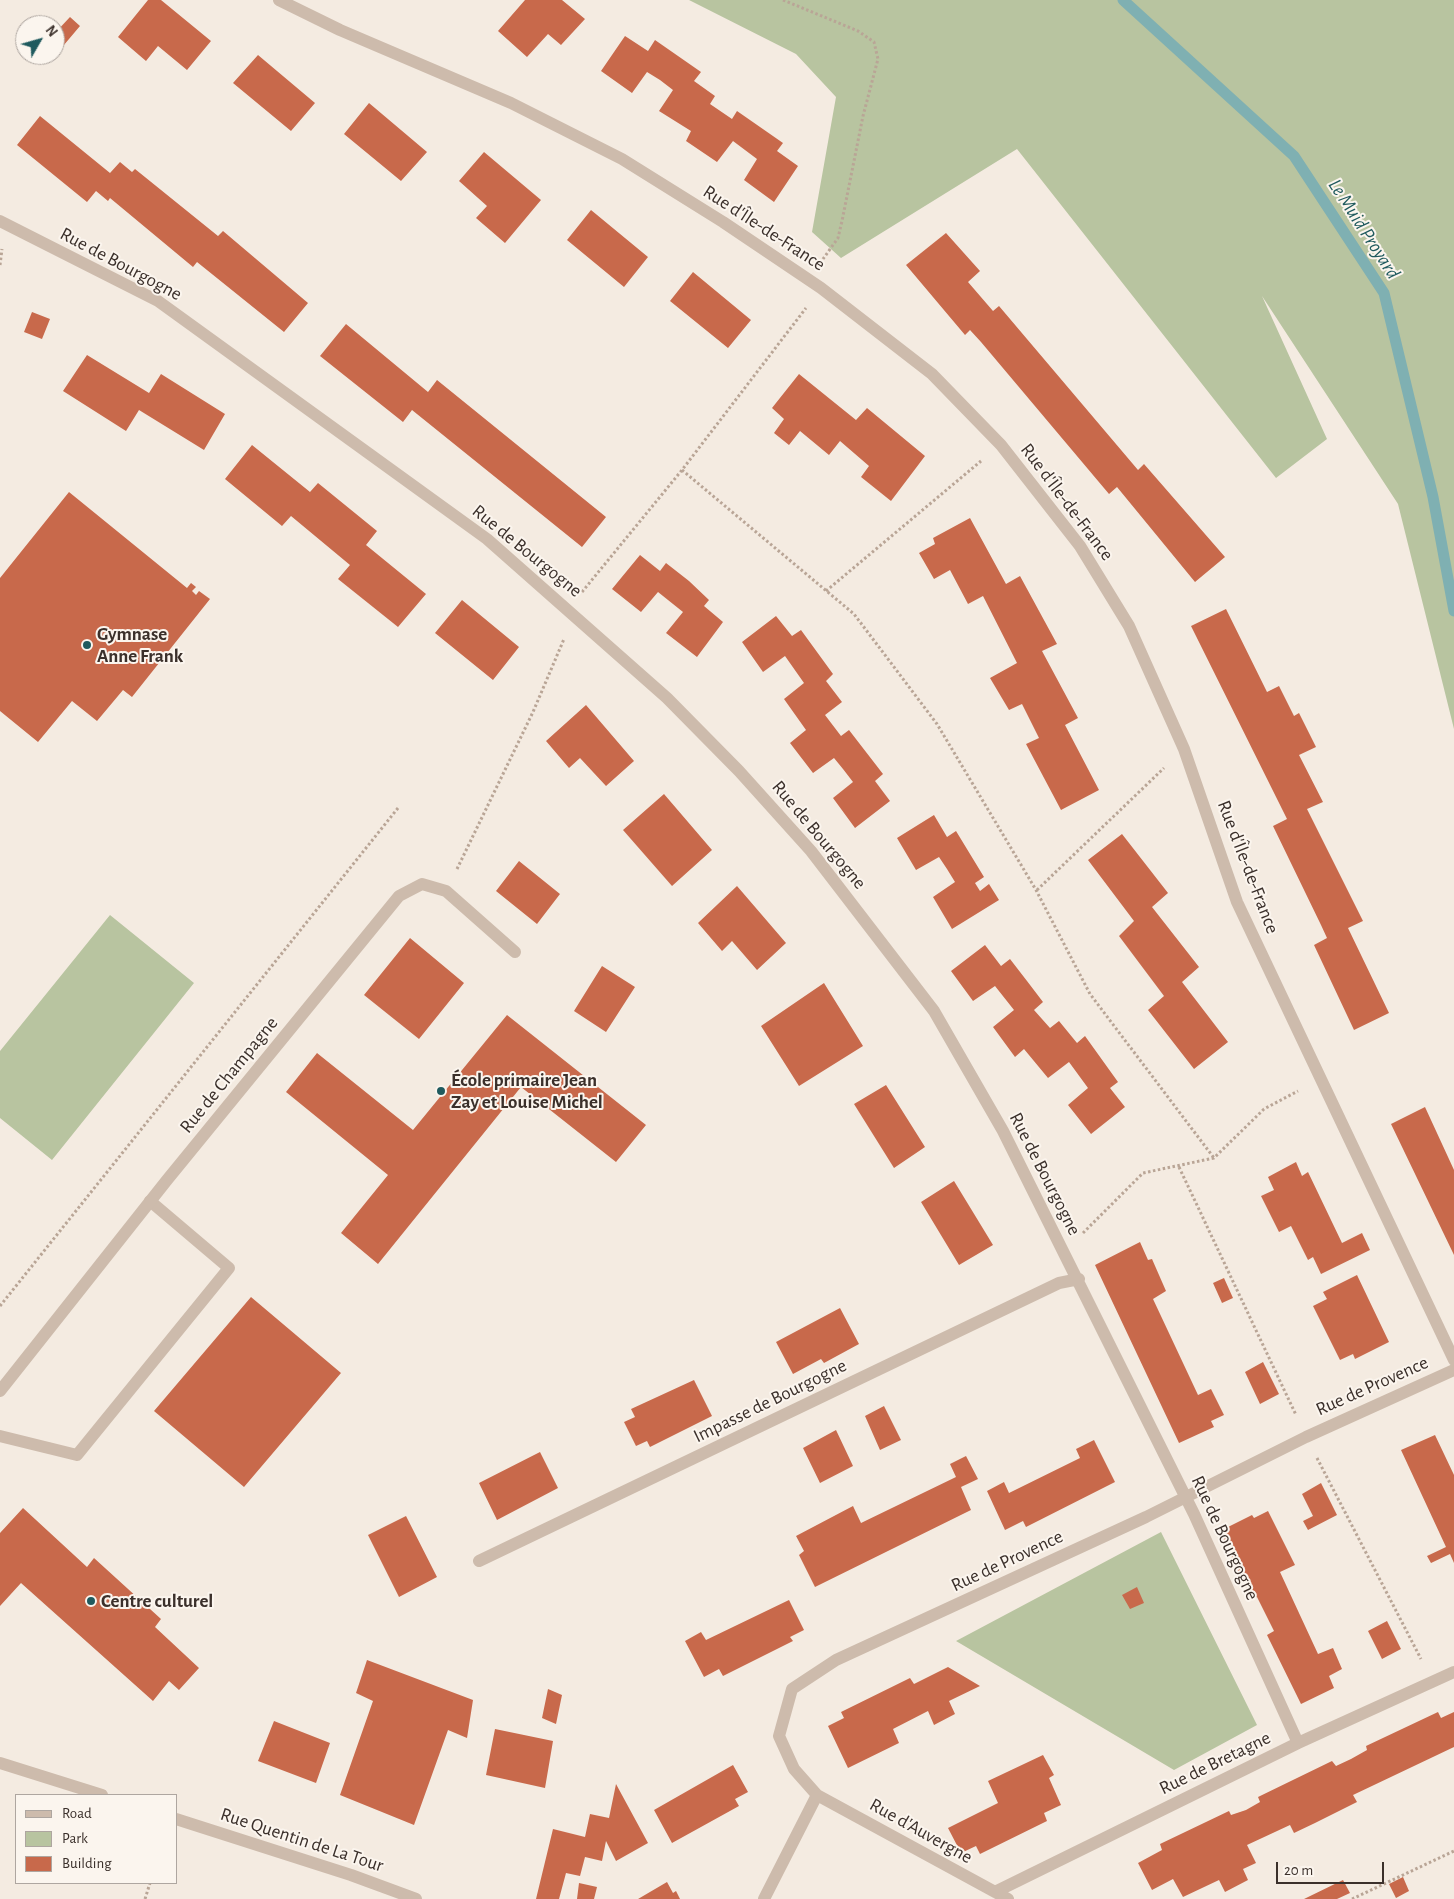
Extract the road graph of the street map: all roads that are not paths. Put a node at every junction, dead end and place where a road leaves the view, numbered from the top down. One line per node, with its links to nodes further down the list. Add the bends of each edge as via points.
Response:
1 (279, 0): 6 (street, Rue d'Île-de-France, via 511,104 622,159 821,288 932,374 1001,445 1080,546 1130,626 1184,749 1237,902)
2 (0, 221): 5 (street, Rue de Bourgogne, via 158,301 487,539 667,698 726,757 811,851 934,1011 1003,1131)
3 (515, 952): 4 (street, Rue de Champagne, via 446,891 422,884 399,896)
4 (150, 1201): 8 (street, Rue de Champagne); 9 (street, via 229,1268 77,1455)
5 (1079, 1279): 10 (street, Rue de Bourgogne); 11 (street, Impasse de Bourgogne, via 1059,1283)
6 (1454, 1360)
7 (1454, 1370): 10 (street, Rue de Provence, via 1306,1437)
8 (0, 1391)
9 (0, 1436)
10 (1186, 1498): 13 (street, Rue de Bourgogne); 16 (street, Rue de Provence, via 836,1660 792,1689 779,1736 794,1769)
11 (479, 1561)
12 (1454, 1672): 13 (street, Rue de Bretagne)
13 (1298, 1743): 18 (street, Rue de Bretagne)
14 (0, 1763): 15 (street)
15 (99, 1794)
16 (817, 1795): 18 (street, Rue d'Auvergne); 20 (street)
17 (178, 1820): 19 (street, Rue Quentin de La Tour)
18 (995, 1892): 21 (street, Rue d'Auvergne)
19 (416, 1899)
20 (764, 1899)
21 (1008, 1899)

